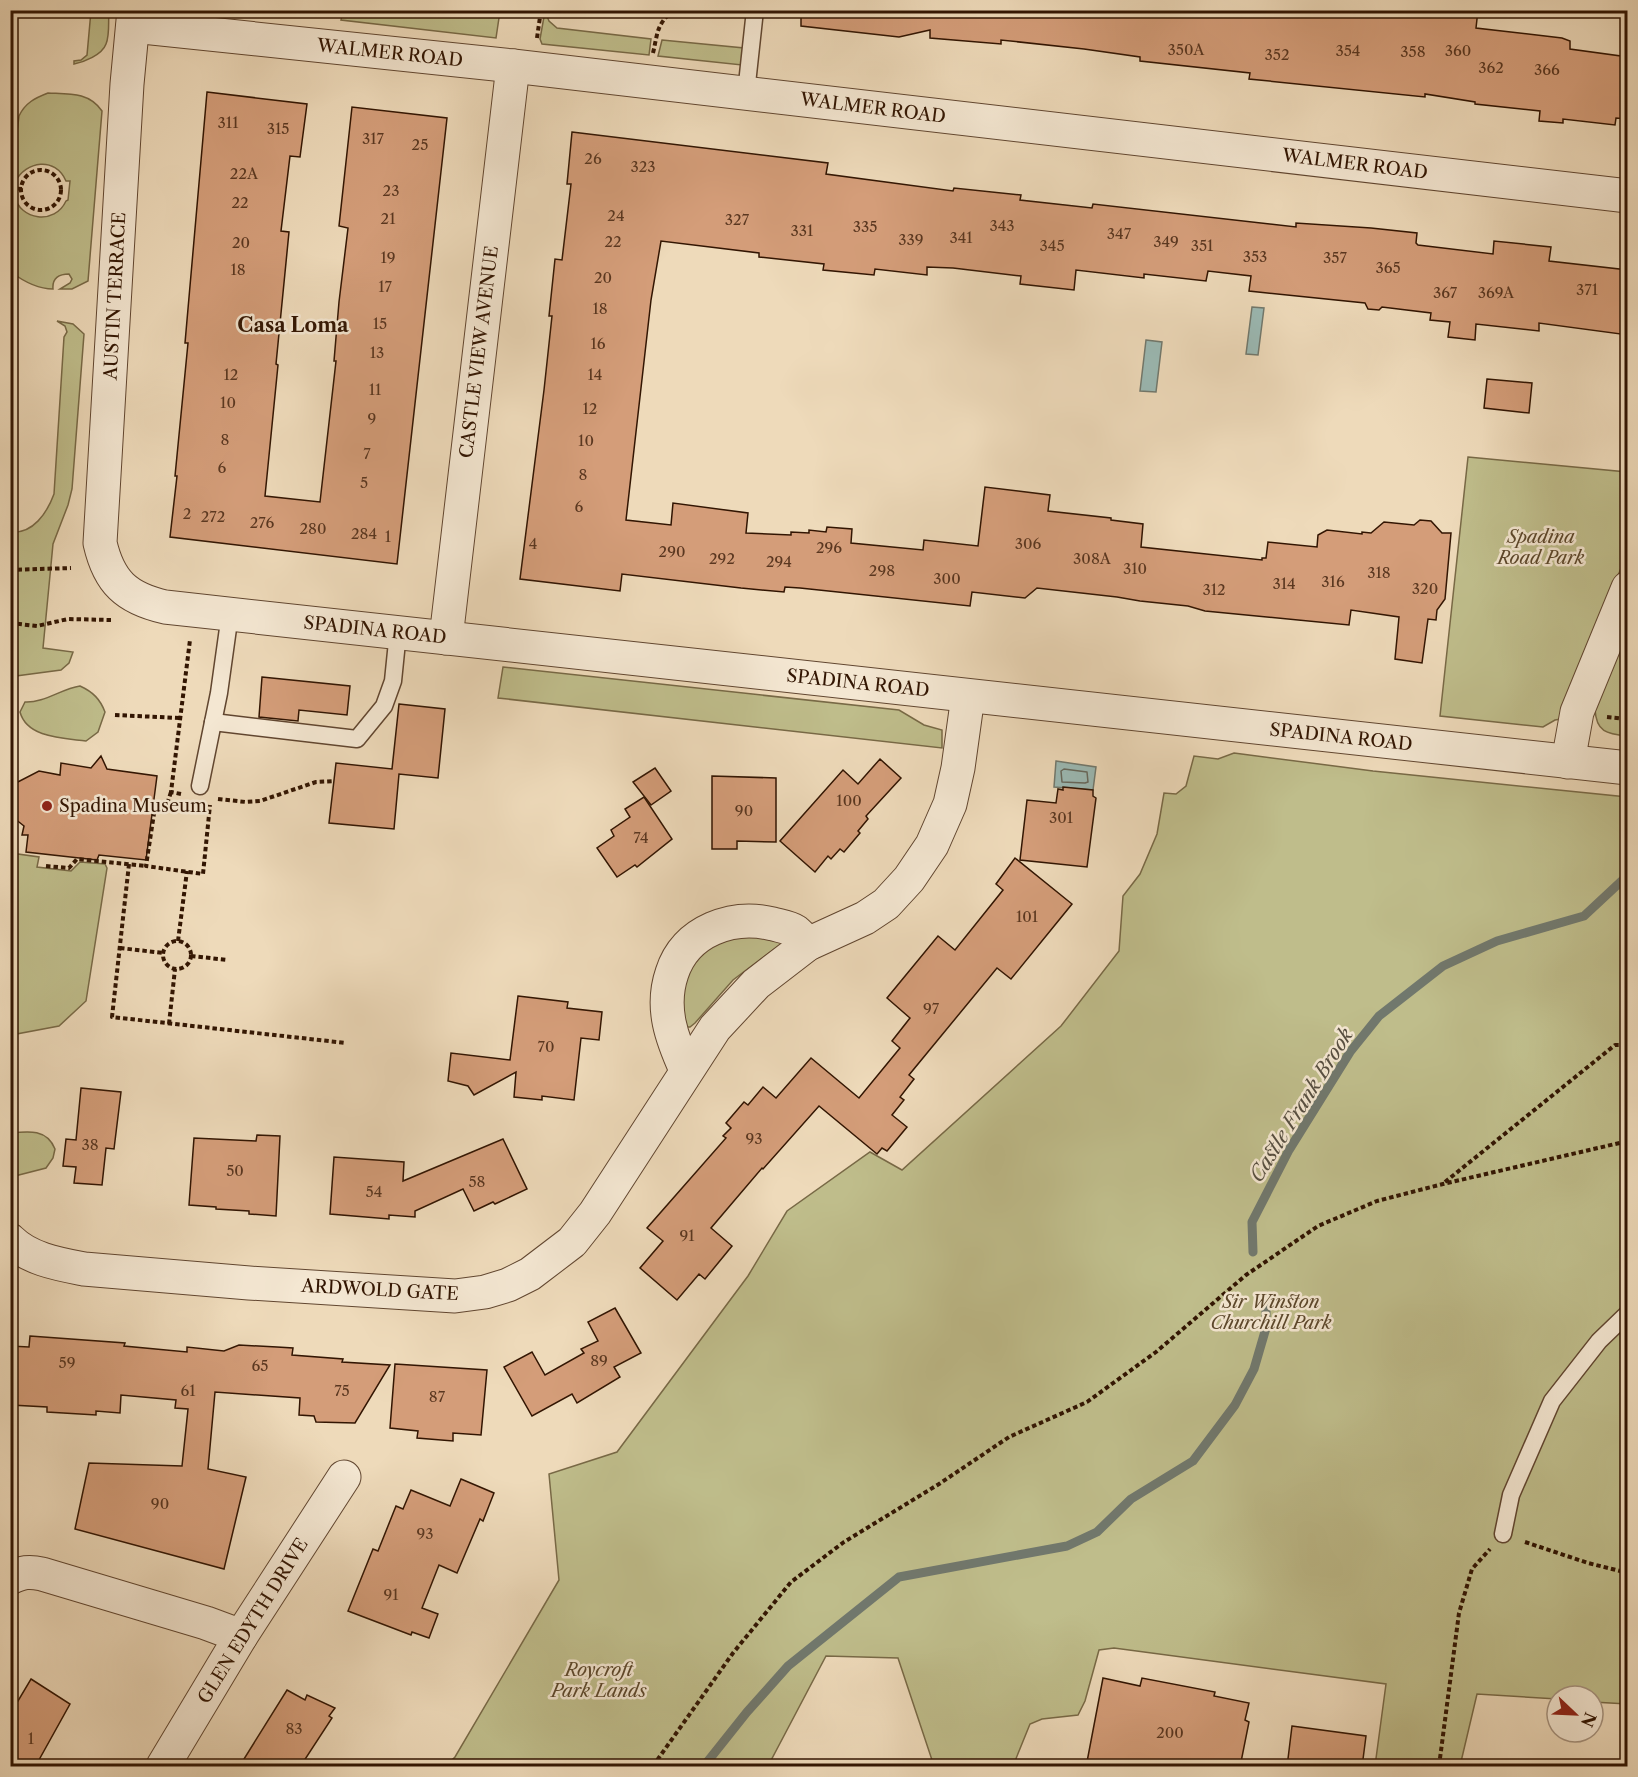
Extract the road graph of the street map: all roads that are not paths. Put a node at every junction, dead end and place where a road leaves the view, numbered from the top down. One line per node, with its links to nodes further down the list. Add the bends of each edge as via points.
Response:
1 (755, 10): 4 (lane)
2 (134, 18): 3 (street, WALMER ROAD); 6 (street, AUSTIN TERRACE, via 100,543)
3 (524, 57): 4 (street, WALMER ROAD); 10 (street, CASTLE VIEW AVENUE)
4 (746, 93): 5 (street, WALMER ROAD)
5 (1628, 196)
6 (105, 565): 8 (street, SPADINA ROAD, via 130,594 146,602)
7 (1628, 588): 13 (street, via 1577,712)
8 (230, 614): 9 (street, SPADINA ROAD); 12 (lane)
9 (398, 632): 10 (street, SPADINA ROAD); 12 (lane, via 393,681 384,706 357,739)
10 (446, 638): 11 (street, SPADINA ROAD)
11 (968, 696): 13 (street, SPADINA ROAD); 16 (street, ARDWOLD GATE, via 950,804 932,845 909,879 886,903 865,918)
12 (213, 722): 15 (lane)
13 (1568, 762): 14 (street, SPADINA ROAD)
14 (1628, 768)
15 (195, 791)
16 (808, 944): 17 (street, ARDWOLD GATE, via 756,984 715,1028); 17 (street, via 794,930 759,921 738,921 714,927 685,950 672,972 667,1021)
17 (686, 1070): 18 (street, ARDWOLD GATE, via 573,1242 530,1274 485,1292 455,1296 376,1292 84,1269 44,1260)
18 (10, 1240)
19 (1628, 1313): 21 (lane, via 1599,1341 1552,1401 1511,1496)
20 (344, 1477): 23 (street, GLEN EDYTH DRIVE)
21 (1503, 1534)
22 (10, 1578): 23 (street, via 31,1571)
23 (241, 1636): 24 (street, GLEN EDYTH DRIVE)
24 (163, 1767)

